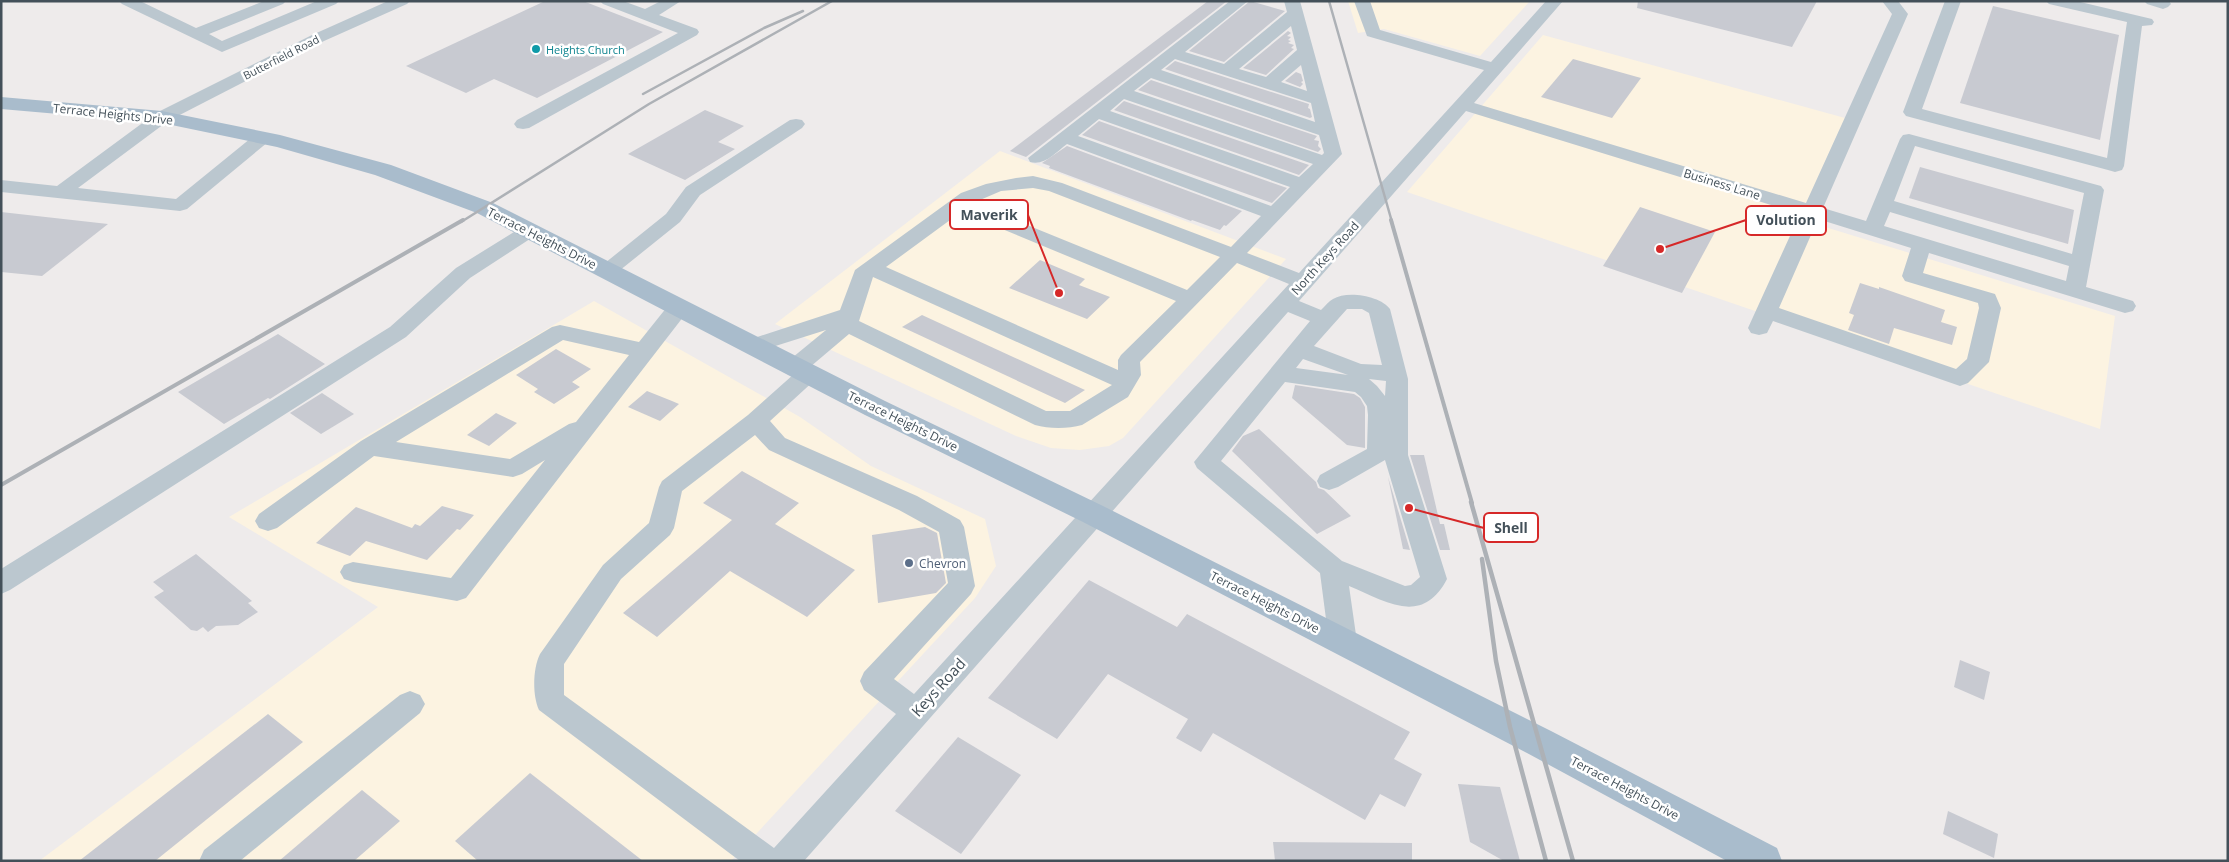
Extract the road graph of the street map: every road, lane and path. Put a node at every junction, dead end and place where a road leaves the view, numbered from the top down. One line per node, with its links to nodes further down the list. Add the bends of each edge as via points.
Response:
1 (126, 1): 17 (street)
2 (278, 1): 17 (street)
3 (402, 1): 16 (street, Butterfield Road)
4 (608, 1): 15 (street)
5 (673, 1): 15 (street)
6 (1240, 1): 19 (street)
7 (1362, 1): 20 (street, via 1373,33)
8 (1555, 1): 20 (street, North Keys Road)
9 (1890, 1): 42 (street, via 1900,14)
10 (1953, 1): 13 (street, via 1912,112 2115,166 2141,21)
11 (2054, 1): 13 (street)
12 (325, 2): 16 (street); 17 (street, via 222,47)
13 (2078, 4)
14 (1293, 7): 18 (street); 21 (street)
15 (646, 15): 30 (street, via 691,32)
16 (361, 19): 29 (street, Butterfield Road)
17 (196, 34)
18 (1305, 52): 23 (street); 25 (street)
19 (1174, 53): 21 (street); 22 (street)
20 (1495, 68): 27 (street, North Keys Road)
21 (1227, 70): 23 (street)
22 (1149, 72): 24 (street); 32 (street)
23 (1269, 84): 25 (street)
24 (1122, 93): 28 (street); 36 (street)
25 (1319, 100): 32 (street)
26 (1, 103): 29 (main road, Terrace Heights Drive)
27 (1463, 105): 42 (street, Business Lane); 51 (street, North Keys Road)
28 (1096, 112): 33 (street); 37 (street)
29 (162, 117): 34 (main road, Terrace Heights Drive); 39 (street, Butterfield Road)
30 (523, 124)
31 (796, 124): 50 (street, via 693,191 673,218)
32 (1326, 131): 36 (street, via 1333,154)
33 (1065, 137): 35 (street); 43 (street)
34 (262, 138): 39 (street, via 180,206); 45 (main road, Terrace Heights Drive, via 383,170 486,208)
35 (1037, 158)
36 (1325, 162): 37 (street)
37 (1303, 185): 43 (street)
38 (1, 186): 39 (street)
39 (60, 193)
40 (959, 204): 47 (street, via 986,189 1008,183 1033,182 1055,187); 49 (street); 53 (street)
41 (1883, 204): 44 (street); 48 (street); 48 (street, via 1909,139 2094,190)
42 (1812, 211): 44 (street, Business Lane); 46 (street, via 1763,319 1960,378 1978,362 1990,308 1988,300 1912,276)
43 (1274, 214): 47 (street)
44 (1873, 229): 46 (street, Business Lane)
45 (529, 231): 50 (main road, Terrace Heights Drive); 74 (street, via 463,273 398,332)
46 (1922, 244): 52 (street, Business Lane)
47 (1234, 255): 51 (street); 53 (street)
48 (2080, 263): 52 (street)
49 (871, 268): 58 (street, via 862,275); 65 (street)
50 (607, 271): 56 (main road, Terrace Heights Drive)
51 (1304, 282): 54 (street, North Keys Road)
52 (2075, 291): 55 (street, Business Lane)
53 (1190, 299): 65 (street, via 1128,360 1130,375)
54 (1285, 302): 57 (street); 70 (street, North Keys Road)
55 (2125, 306)
56 (679, 308): 59 (main road, Terrace Heights Drive); 61 (street)
57 (1324, 319): 60 (street); 64 (street, via 1341,303 1367,303 1379,309)
58 (848, 320): 59 (street); 62 (street); 65 (street, via 1043,419 1074,419 1120,391)
59 (754, 346): 62 (main road, Terrace Heights Drive)
60 (1299, 349): 63 (street); 64 (street, via 1359,371)
61 (645, 351): 67 (street); 68 (street, via 560,332)
62 (802, 370): 66 (street); 70 (main road, Terrace Heights Drive)
63 (1279, 374): 69 (street, via 1361,385 1370,390 1380,407 1379,453); 72 (street, via 1206,462)
64 (1395, 374): 72 (street, via 1396,455 1434,580 1411,598 1403,598)
65 (1125, 382)
66 (756, 421): 77 (street, via 777,444 908,503 951,527 962,586 874,681); 80 (street, via 671,487 661,528 612,572 550,662 549,700)
67 (588, 424): 68 (street, via 513,468); 73 (street, via 457,590)
68 (370, 447): 71 (street)
69 (1329, 481)
70 (1093, 514): 75 (main road, Terrace Heights Drive); 77 (street, Keys Road)
71 (268, 521)
72 (1333, 568): 75 (street)
73 (353, 572)
74 (1, 583)
75 (1344, 642): 78 (main road, Terrace Heights Drive)
76 (410, 704): 79 (street)
77 (916, 712): 81 (street, Keys Road)
78 (1762, 860)
79 (215, 861)
80 (766, 861)
81 (783, 861)

